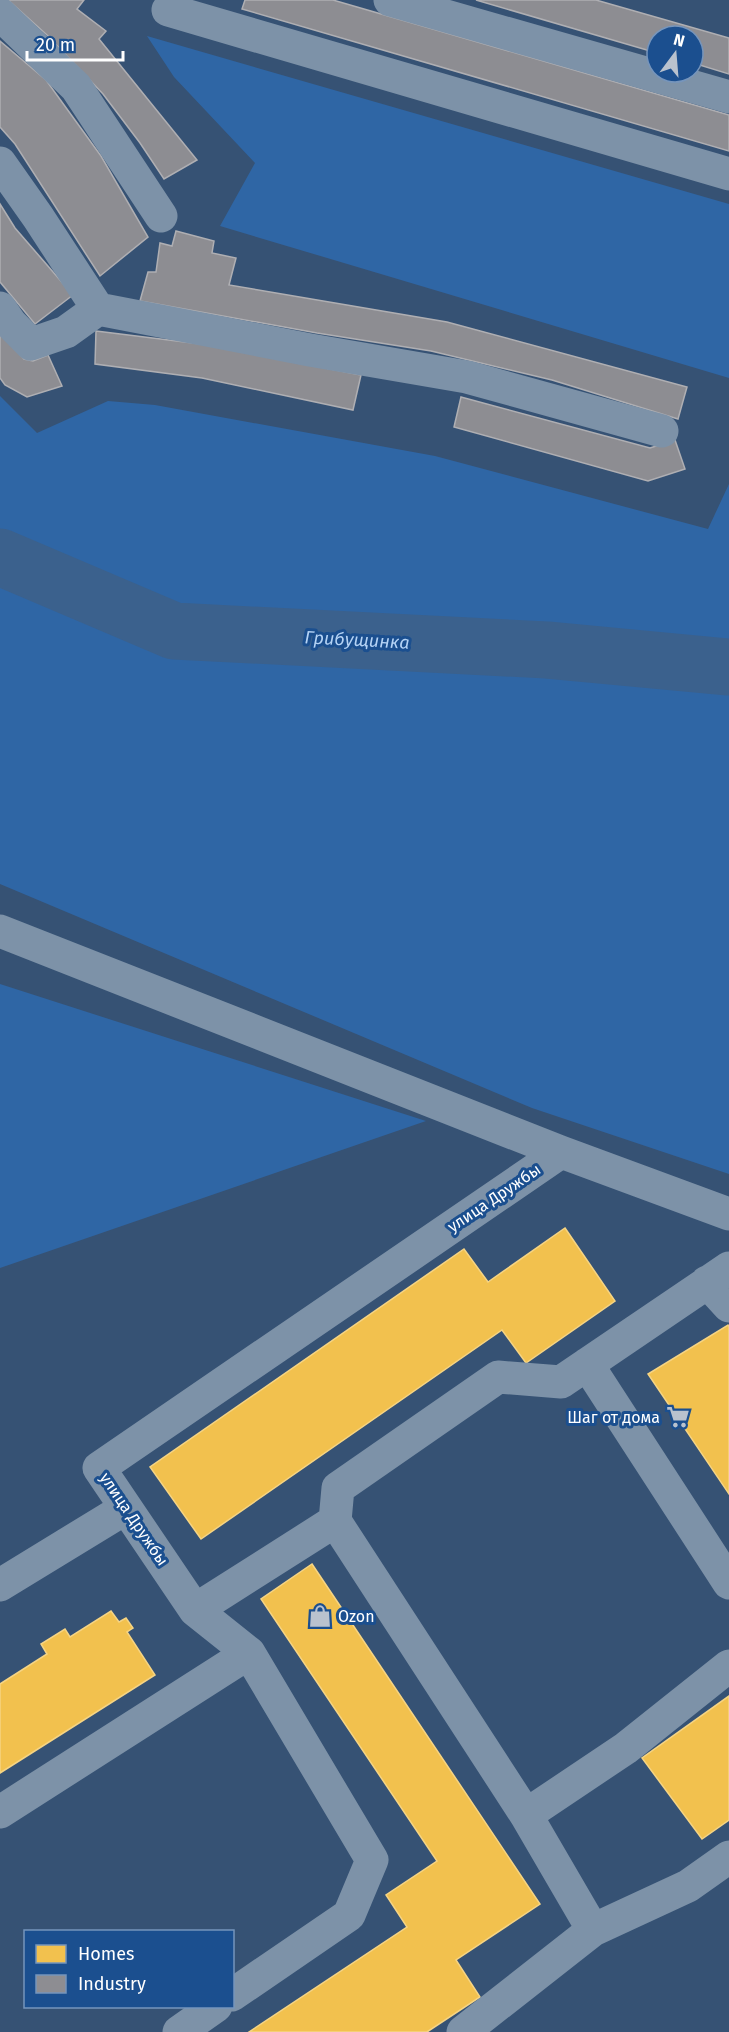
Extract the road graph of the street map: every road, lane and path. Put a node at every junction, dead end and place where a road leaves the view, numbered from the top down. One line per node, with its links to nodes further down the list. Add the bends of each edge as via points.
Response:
1 (390, 0): 5 (street)
2 (168, 10): 4 (street)
3 (0, 14): 8 (street, via 76,87)
4 (227, 14): 7 (street)
5 (729, 97)
6 (0, 163): 10 (street)
7 (729, 174)
8 (161, 216)
9 (0, 308): 10 (street, via 31,344 66,332)
10 (98, 309): 11 (street, via 467,377)
11 (662, 431)
12 (0, 931): 13 (street)
13 (561, 1152): 14 (street); 18 (street, улица Дружбы, via 99,1468)
14 (729, 1214)
15 (718, 1275): 16 (street); 17 (street)
16 (729, 1306)
17 (587, 1364): 19 (street, via 561,1382 498,1377 338,1488); 20 (street)
18 (126, 1508): 21 (street); 22 (street, улица Дружбы)
19 (335, 1521): 22 (street); 26 (street)
20 (729, 1583)
21 (0, 1585)
22 (195, 1610): 23 (street, улица Дружбы)
23 (249, 1653): 25 (street); 29 (street, улица Дружбы, via 372,1860 349,1915)
24 (729, 1666): 26 (street, via 626,1748)
25 (0, 1812)
26 (526, 1815): 28 (street)
27 (729, 1857): 28 (street, via 688,1886)
28 (593, 1930): 32 (street)
29 (234, 1994)
30 (215, 2008): 31 (street)
31 (179, 2032)
32 (463, 2032)

